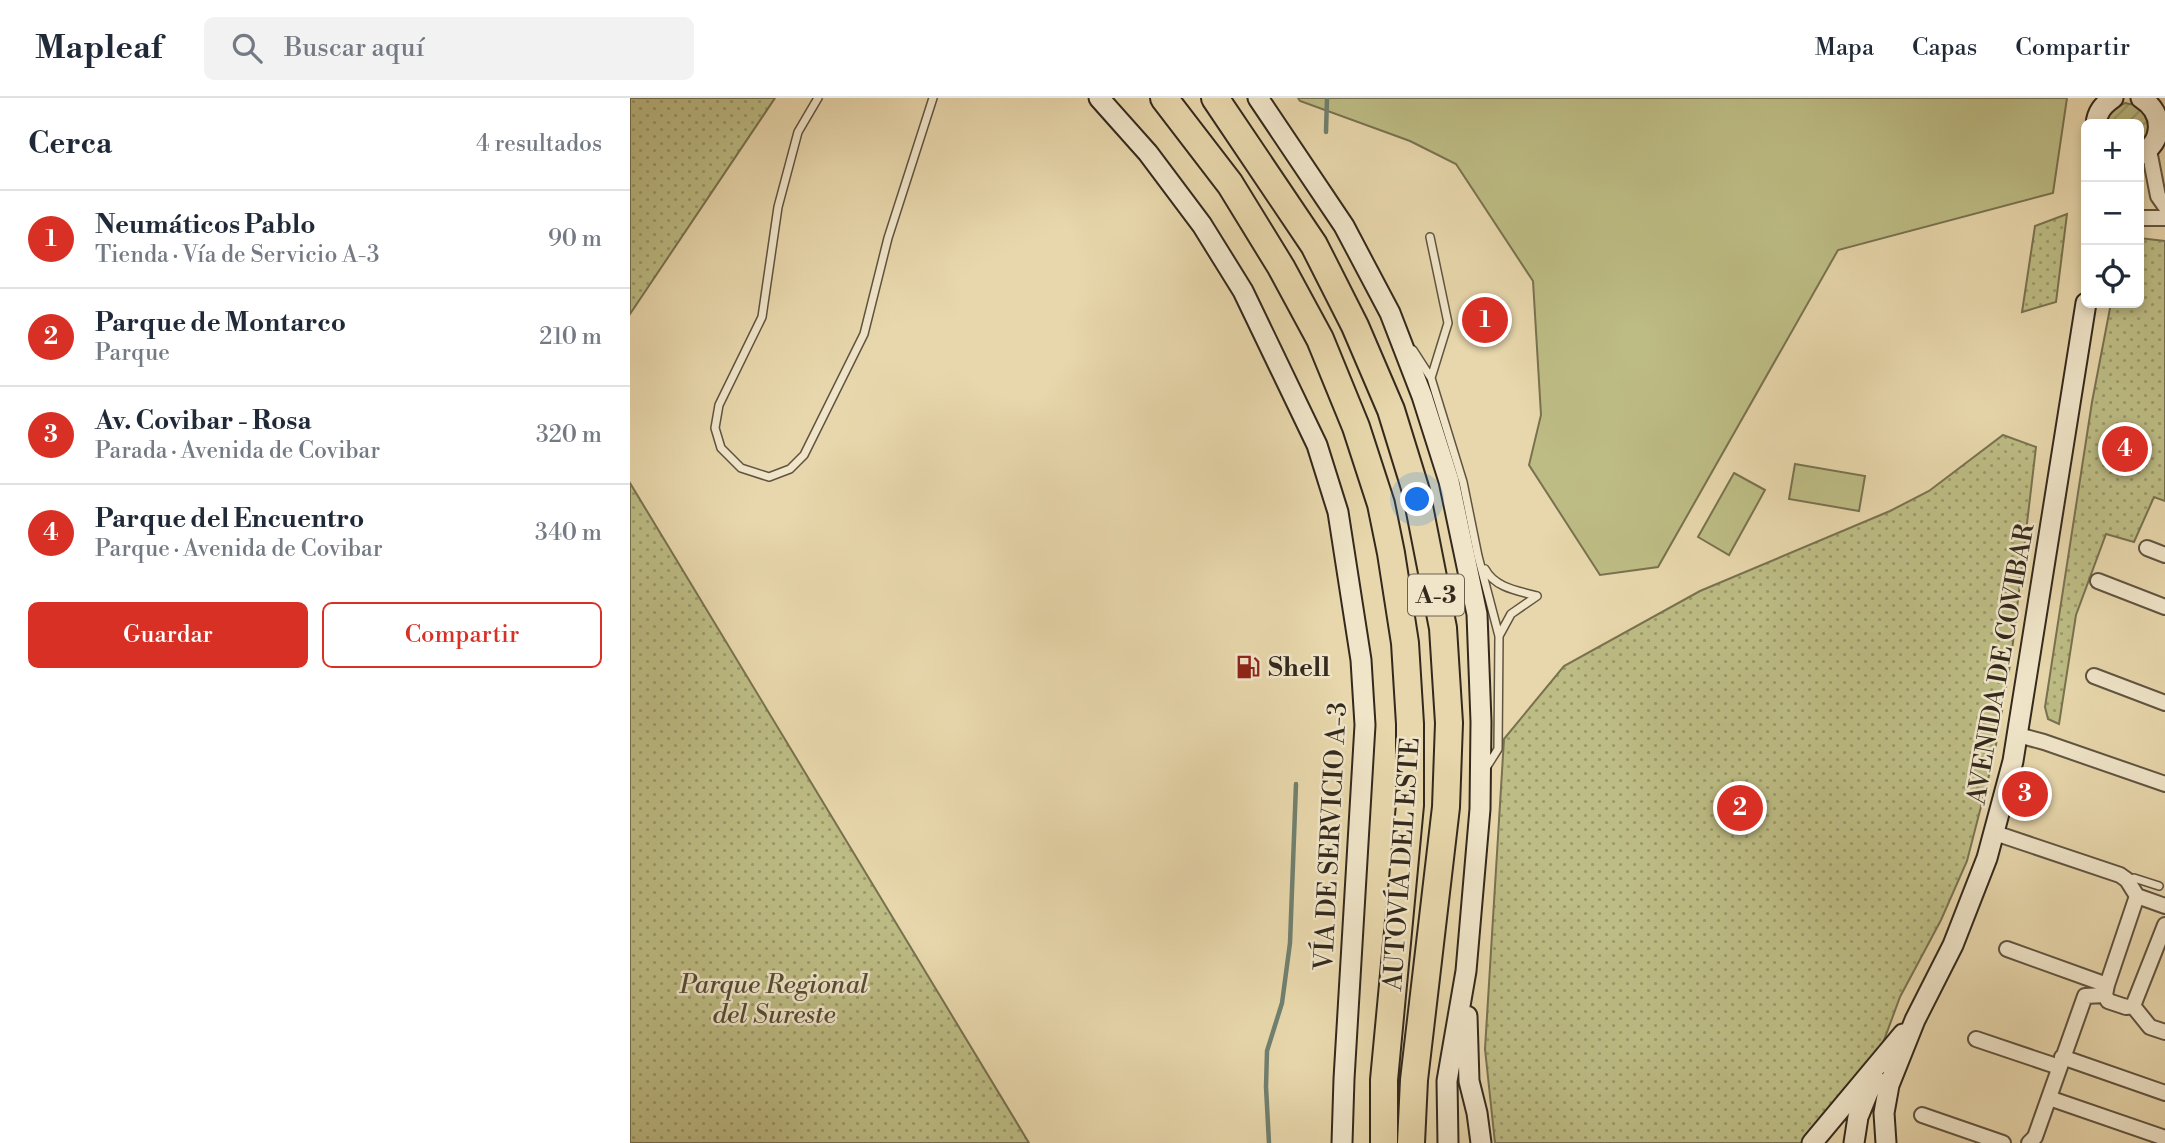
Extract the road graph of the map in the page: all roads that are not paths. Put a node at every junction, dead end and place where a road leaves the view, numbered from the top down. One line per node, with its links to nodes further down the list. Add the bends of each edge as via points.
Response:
1 (818, 98): 2 (lane, via 799,132 778,207 762,317 719,405 715,428 720,448 741,468 769,477 790,469 804,455 864,334 888,238)
2 (933, 98)
3 (1099, 98): 52 (main road, VÍA DE SERVICIO A-3, via 1202,225 1243,290 1317,445 1338,512 1361,660 1365,725)
4 (1147, 98): 13 (highway)
5 (1164, 98): 13 (highway, AUTOVÍA DEL ESTE / A-3)
6 (1215, 98): 54 (highway, AUTOVÍA DEL ESTE / A-3, via 1314,245 1366,350 1391,410 1416,491 1443,628 1449,723 1446,807 1414,1080)
7 (1258, 98): 19 (main road, via 1344,226)
8 (2109, 100): 10 (main road)
9 (2153, 103): 11 (main road)
10 (2097, 119)
11 (2162, 130): 12 (main road)
12 (2144, 152): 14 (street)
13 (1230, 184): 53 (highway, AUTOVÍA DEL ESTE / A-3, via 1320,339 1377,491 1393,565 1405,643 1410,805 1384,1080)
14 (2165, 206)
15 (2144, 218): 16 (street)
16 (2165, 218)
17 (1430, 237): 20 (lane, via 1448,323)
18 (2085, 308): 29 (main road, AVENIDA DE COVIBAR)
19 (1390, 313): 20 (lane); 30 (main road, via 1450,481 1477,614)
20 (1430, 378): 23 (lane, via 1463,482)
21 (2147, 548): 22 (street)
22 (2165, 555)
23 (1478, 556): 26 (lane); 26 (lane, via 1488,575 1508,589 1537,596 1511,614)
24 (2098, 581): 25 (street)
25 (2165, 607)
26 (1499, 636): 30 (lane, via 1498,749)
27 (2094, 676): 28 (street)
28 (2165, 703)
29 (2018, 735): 31 (street); 32 (main road, AVENIDA DE COVIBAR)
30 (1481, 777): 39 (main road)
31 (2163, 779)
32 (1995, 833): 33 (street); 42 (main road, AVENIDA DE COVIBAR, via 1952,945)
33 (2127, 880): 34 (lane); 35 (street)
34 (2159, 886)
35 (2137, 896): 36 (street); 40 (street)
36 (2165, 905)
37 (2165, 925): 41 (street)
38 (2007, 949): 40 (street)
39 (1466, 971): 55 (main road, via 1447,1081); 56 (main road, via 1469,1081)
40 (2106, 990): 41 (street, via 2109,1001); 46 (street, via 2085,996)
41 (2133, 1006): 43 (street, via 2150,1027)
42 (1914, 1020): 45 (main road, AVENIDA DE COVIBAR); 59 (main road, AVENIDA DE COVIBAR, via 1889,1085)
43 (2165, 1032)
44 (1976, 1039): 46 (street)
45 (1883, 1058): 57 (main road, AVENIDA DE COVIBAR); 58 (main road, via 1858,1117)
46 (2061, 1062): 47 (street); 48 (street)
47 (2165, 1093)
48 (2049, 1098): 50 (street); 51 (street)
49 (1922, 1115): 60 (street)
50 (2165, 1139)
51 (2032, 1140)
52 (1342, 1143)
53 (1384, 1143)
54 (1411, 1143)
55 (1448, 1143)
56 (1481, 1143)
57 (1812, 1143)
58 (1854, 1143)
59 (1886, 1143)
60 (2003, 1143)

